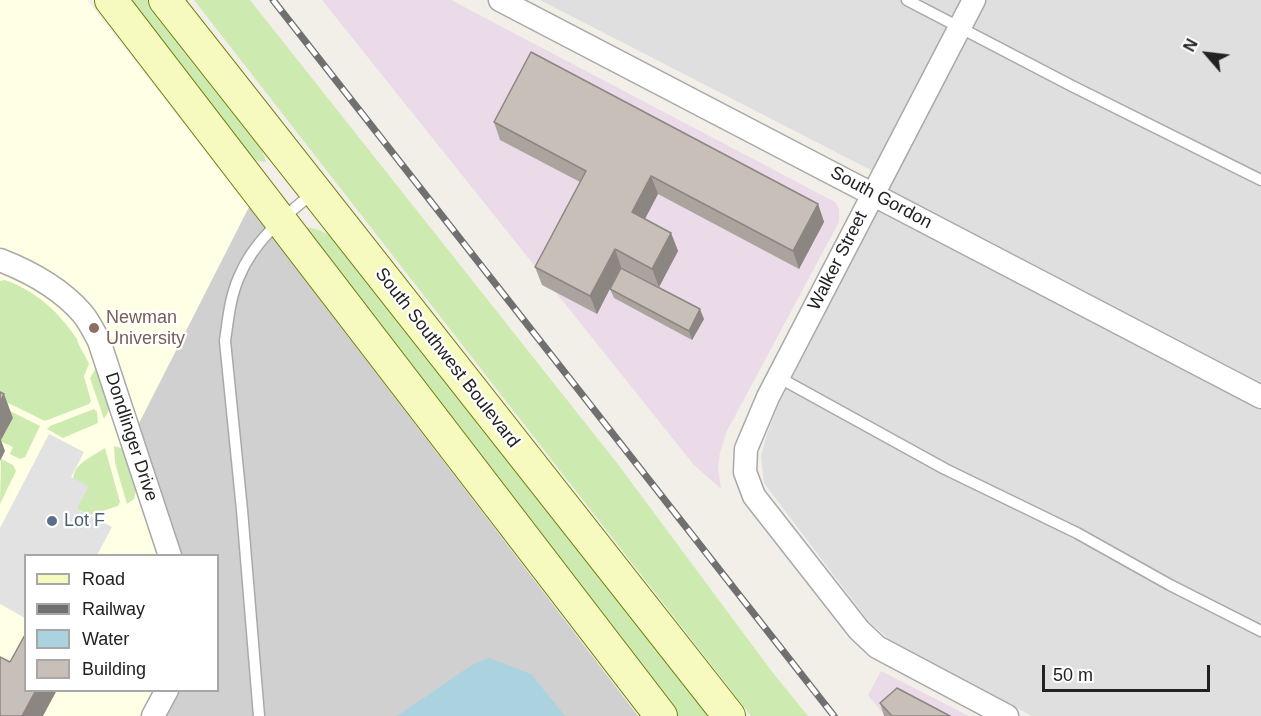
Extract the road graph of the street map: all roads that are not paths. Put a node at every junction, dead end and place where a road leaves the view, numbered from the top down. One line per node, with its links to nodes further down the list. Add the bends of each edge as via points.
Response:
1 (111, 0): 10 (main road)
2 (165, 0): 8 (main road, South Southwest Boulevard)
3 (500, 0): 9 (street, South Gordon)
4 (907, 0): 6 (lane)
5 (974, 0): 6 (street, Walker Street)
6 (960, 26): 7 (lane, via 1072,87); 9 (street, Walker Street)
7 (1261, 180)
8 (315, 191): 10 (lane); 20 (main road, South Southwest Boulevard)
9 (873, 194): 12 (street, Walker Street); 13 (street, South Gordon)
10 (280, 219): 18 (lane, via 239,276 225,341); 19 (main road)
11 (0, 260): 14 (street, Dondlinger Drive, via 57,289 83,314 99,341)
12 (778, 377): 15 (lane, via 945,469 1077,533); 21 (street, Walker Street, via 746,448 745,472 754,496 859,630 877,647)
13 (1261, 397)
14 (170, 554)
15 (1261, 631)
16 (166, 692): 17 (street)
17 (153, 716)
18 (259, 716)
19 (661, 716)
20 (729, 716)
21 (1007, 716)

